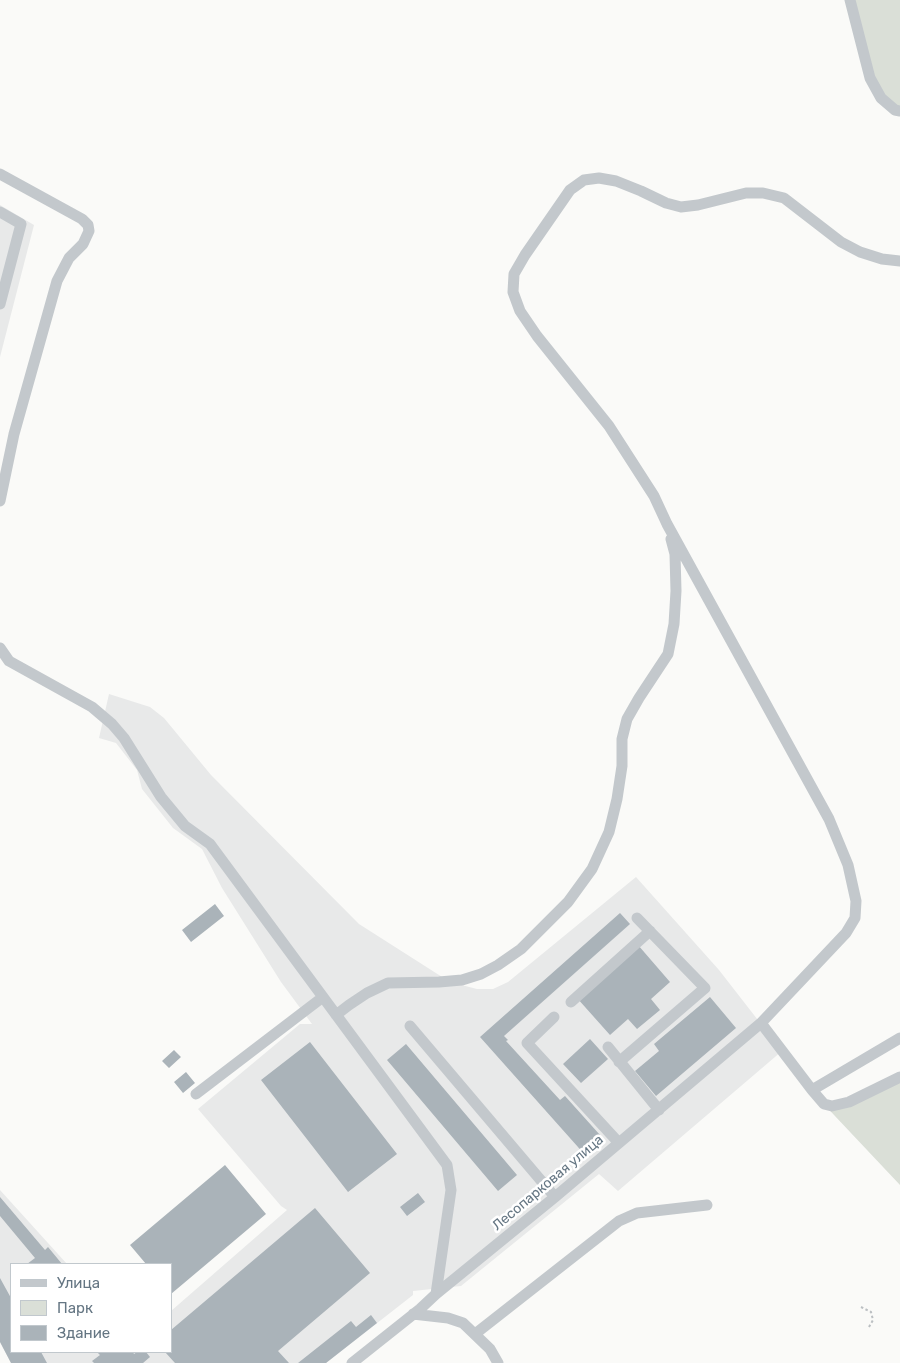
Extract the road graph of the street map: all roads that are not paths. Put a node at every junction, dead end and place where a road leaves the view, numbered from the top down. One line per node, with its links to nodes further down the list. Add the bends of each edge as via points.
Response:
1 (850, 0): 2 (street, via 870,78 881,98)
2 (900, 111)
3 (0, 174): 7 (street, via 82,219 90,231 69,258 57,281 14,434)
4 (0, 212): 6 (street, via 21,224)
5 (900, 261): 8 (street, via 860,252 840,242 784,198 763,193 746,193 681,207 599,178 584,180 570,190 525,254 514,274 513,292 520,311 537,336 609,426 654,496)
6 (0, 304)
7 (0, 500)
8 (667, 524): 14 (street, via 674,554 676,591 668,654 627,719 617,799 609,832 592,869 568,902 521,948 498,965 462,980 388,984 367,993); 16 (street, Лесопарковая улица, via 829,819 854,885 855,918 846,933)
9 (0, 648): 12 (street, via 9,662 92,707 112,724 161,797 185,826 210,844)
10 (637, 918): 11 (street)
11 (650, 932): 13 (street); 20 (street, via 705,988)
12 (323, 997): 14 (street); 23 (street)
13 (571, 1002)
14 (336, 1015): 28 (street, via 446,1165 451,1190)
15 (554, 1018): 25 (street, via 527,1043)
16 (761, 1023): 22 (street); 24 (street, Лесопарковая улица)
17 (410, 1026): 26 (street)
18 (900, 1038): 22 (street)
19 (608, 1047): 20 (street)
20 (620, 1062): 24 (street)
21 (900, 1076): 22 (street, via 848,1102 832,1106 824,1104)
22 (812, 1090)
23 (196, 1094)
24 (659, 1110): 25 (street, Лесопарковая улица)
25 (619, 1143): 26 (street, Лесопарковая улица)
26 (555, 1197): 28 (street, Лесопарковая улица)
27 (707, 1205): 30 (street, via 637,1213 619,1221)
28 (436, 1294): 29 (street, Лесопарковая улица)
29 (414, 1314): 30 (street, via 448,1318 463,1323); 31 (street, Лесопарковая улица)
30 (475, 1334): 32 (street)
31 (352, 1363)
32 (498, 1363)

